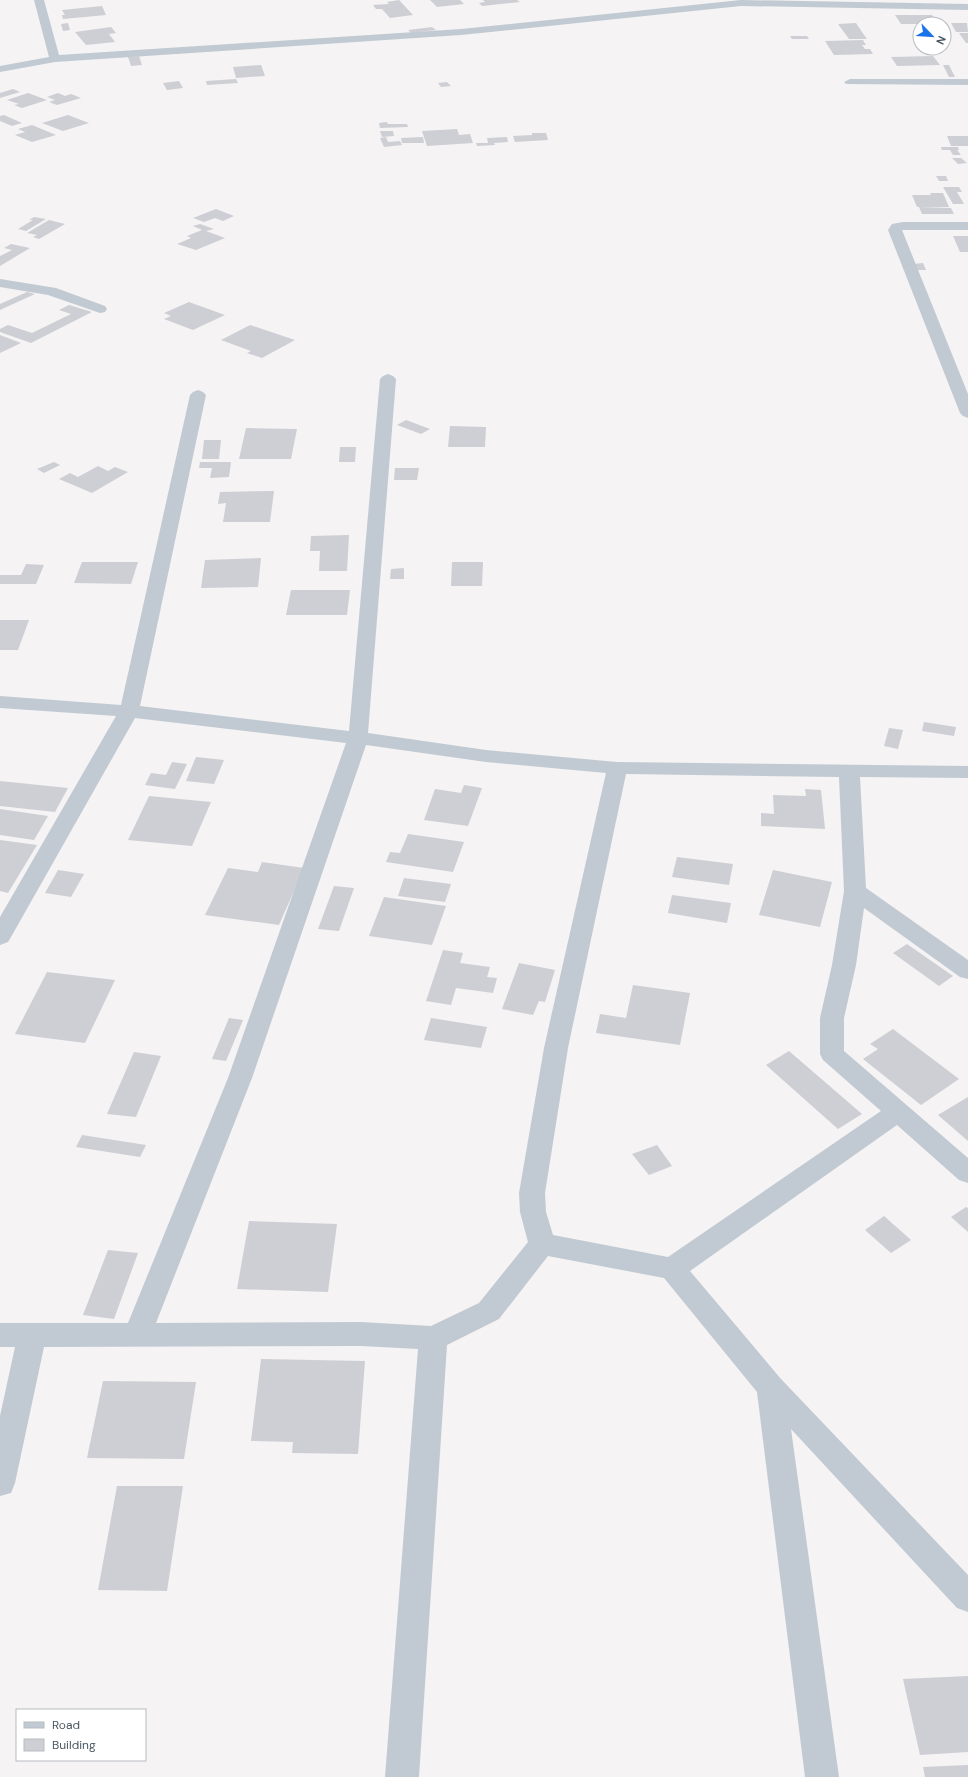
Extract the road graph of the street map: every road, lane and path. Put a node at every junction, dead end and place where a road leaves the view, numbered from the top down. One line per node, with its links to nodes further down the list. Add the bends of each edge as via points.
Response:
1 (39, 0): 5 (street)
2 (656, 2): 4 (street)
3 (968, 7): 4 (street, via 741,3)
4 (684, 9): 5 (street, via 462,32)
5 (56, 59): 6 (street)
6 (0, 69)
7 (850, 82): 8 (street)
8 (968, 82)
9 (968, 226): 14 (street, via 903,226 895,230)
10 (0, 282): 11 (street, via 51,291)
11 (100, 308)
12 (388, 379): 17 (street)
13 (198, 395): 16 (street)
14 (968, 413)
15 (0, 702): 16 (street)
16 (129, 712): 17 (street); 22 (street)
17 (358, 738): 18 (street, via 486,756); 30 (street, via 240,1078)
18 (617, 768): 19 (street); 26 (street, via 556,1048 532,1193 532,1212)
19 (849, 770): 20 (street); 21 (street)
20 (968, 772)
21 (855, 891): 23 (street); 24 (street, via 844,965 832,1018 832,1054)
22 (0, 937)
23 (968, 971)
24 (898, 1112): 25 (street); 27 (street)
25 (968, 1173)
26 (542, 1244): 27 (street); 31 (street, via 489,1310)
27 (672, 1269): 32 (street)
28 (0, 1335): 29 (street)
29 (32, 1335): 30 (street); 33 (street)
30 (137, 1335): 31 (street, via 362,1334)
31 (433, 1338): 35 (street)
32 (771, 1388): 34 (street); 36 (street)
33 (0, 1483)
34 (968, 1596)
35 (402, 1777)
36 (822, 1777)

